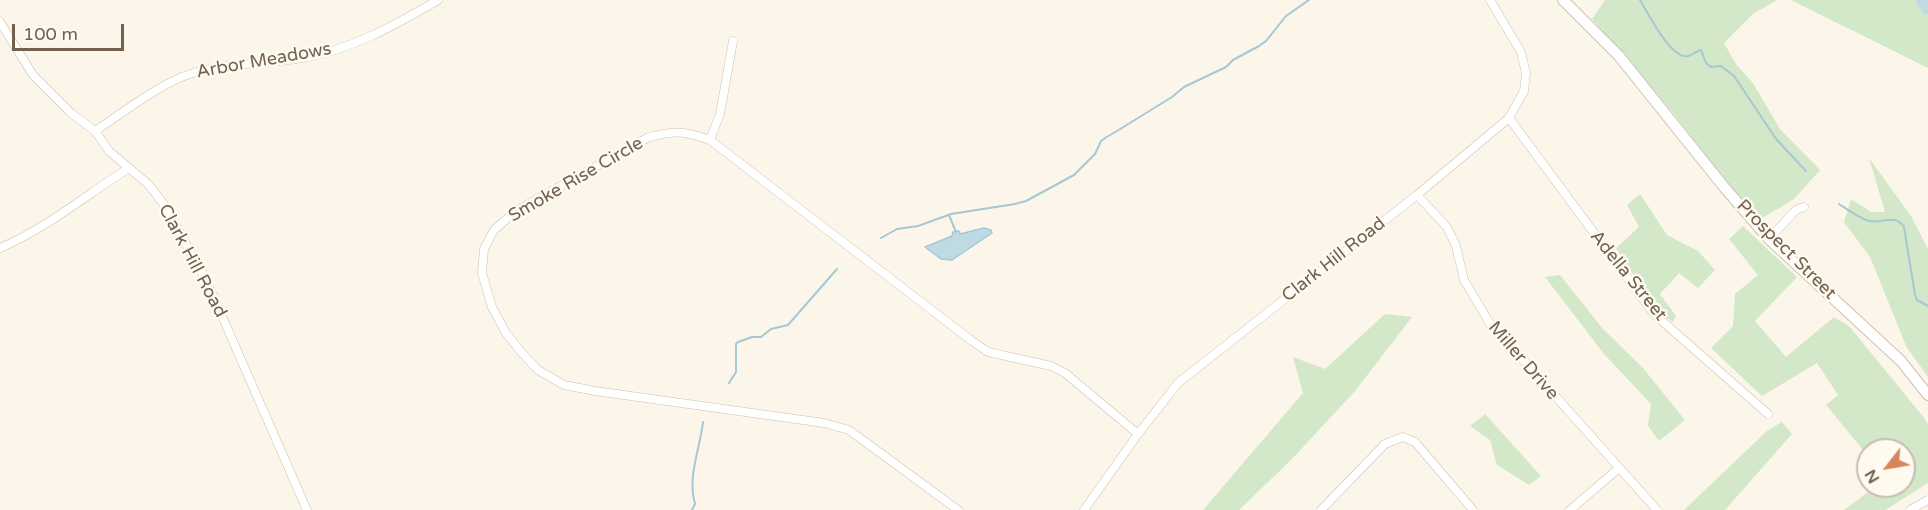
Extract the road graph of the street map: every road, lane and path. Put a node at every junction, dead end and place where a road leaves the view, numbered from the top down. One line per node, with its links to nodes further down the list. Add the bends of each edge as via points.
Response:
1 (438, 0): 7 (street, Arbor Meadows, via 333,51 187,75)
2 (1490, 0): 6 (street, Clark Hill Road, via 1521,52 1526,73 1524,91)
3 (1563, 0): 12 (main road, Prospect Street, via 1619,56)
4 (0, 22): 7 (street, Clark Hill Road, via 33,75)
5 (733, 41): 8 (street, via 720,114)
6 (1509, 118): 10 (street, Clark Hill Road); 15 (street, Adella Street, via 1654,314)
7 (95, 131): 9 (street, Clark Hill Road, via 109,151)
8 (710, 140): 16 (street, Smoke Rise Circle, via 988,352 1052,366 1065,373); 20 (street, Smoke Rise Circle, via 685,132 649,136 516,211 494,230 484,249 482,273 492,307 506,333 538,370 564,385 824,423 849,430)
9 (129, 168): 13 (street, via 64,213); 19 (street, Clark Hill Road, via 165,206 207,282)
10 (1417, 195): 16 (street, Clark Hill Road, via 1178,383); 17 (street, Miller Drive, via 1447,227 1464,280 1489,322)
11 (1804, 207): 12 (street, via 1796,210)
12 (1769, 239): 14 (main road, Prospect Street, via 1901,361)
13 (0, 248)
14 (1928, 395)
15 (1768, 414)
16 (1138, 434): 21 (street, Clark Hill Road)
17 (1618, 469): 24 (street); 25 (street, Miller Drive)
18 (1928, 500): 26 (street)
19 (307, 510)
20 (958, 510)
21 (1084, 510)
22 (1321, 510): 23 (street, via 1385,444 1403,437 1415,441)
23 (1473, 510)
24 (1570, 510)
25 (1657, 510)
26 (1910, 510)

